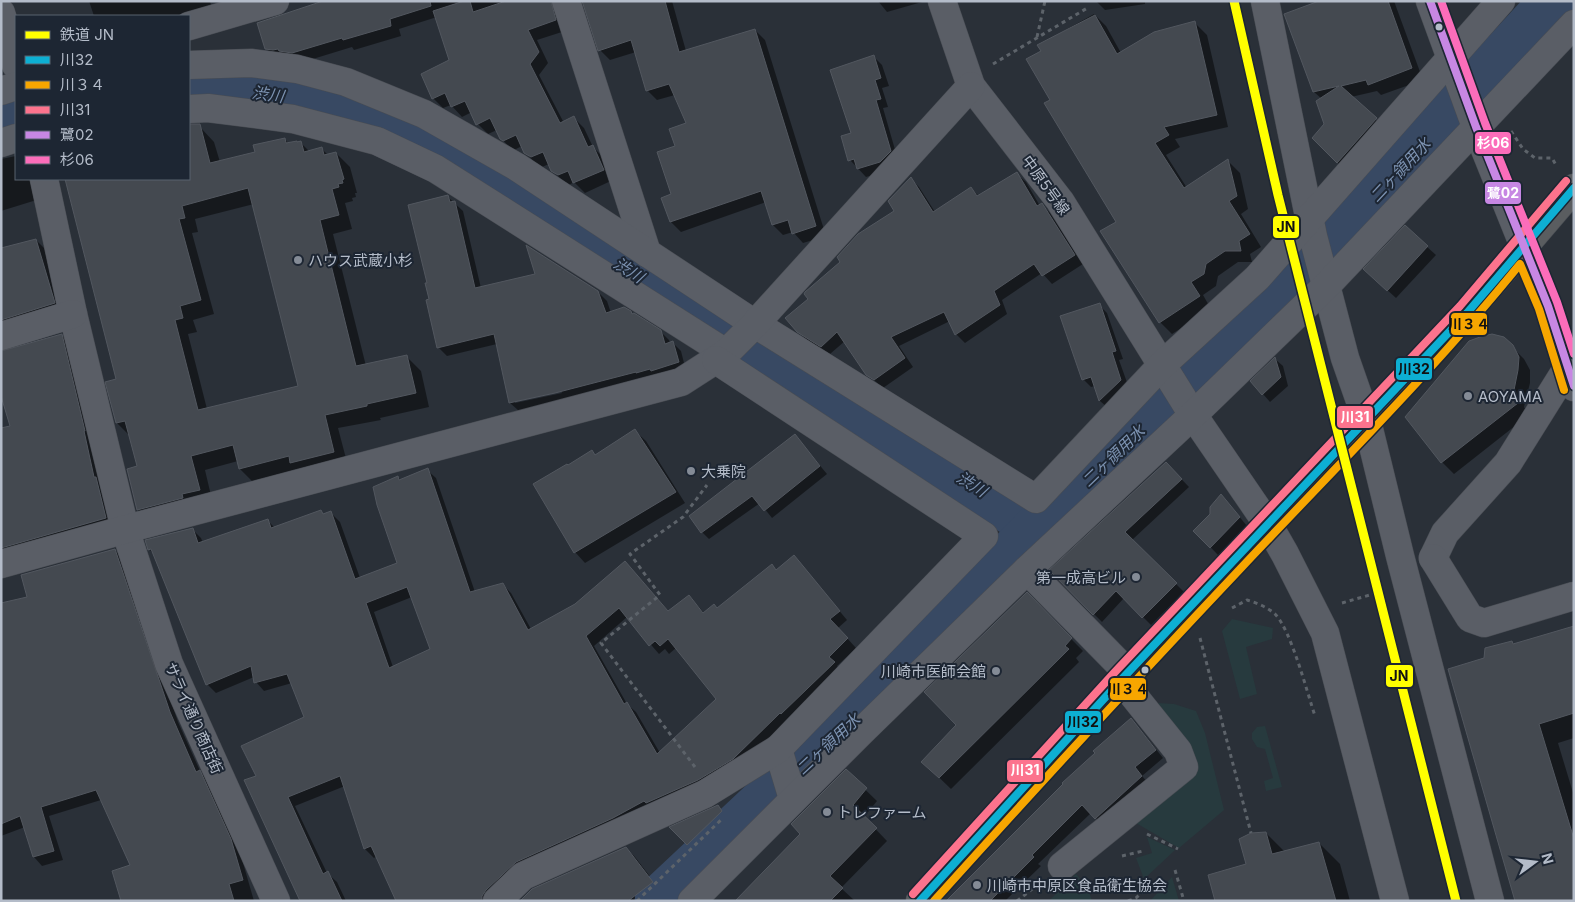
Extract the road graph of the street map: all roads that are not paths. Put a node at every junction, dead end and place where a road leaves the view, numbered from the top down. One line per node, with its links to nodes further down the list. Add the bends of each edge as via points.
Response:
1 (275, 1): 9 (street)
2 (566, 1): 24 (street)
3 (942, 1): 13 (street, 中原5号線)
4 (1265, 1): 22 (street)
5 (1430, 1): 12 (street)
6 (1501, 1): 12 (street)
7 (1, 13): 10 (street)
8 (1574, 24): 17 (street)
9 (190, 26)
10 (15, 62)
11 (190, 65): 24 (street, via 251,63 297,69 346,82 424,114 517,167)
12 (1454, 66): 17 (street); 22 (street)
13 (970, 83): 27 (street); 30 (street, 中原5号線, via 1060,201)
14 (15, 86): 15 (street)
15 (1, 91)
16 (190, 109): 29 (street, via 208,108 293,119 377,141 436,169)
17 (1475, 124): 23 (street); 25 (street)
18 (15, 138): 19 (street)
19 (1, 143)
20 (44, 180): 26 (street, サライ通り商店街)
21 (1574, 188): 23 (highway)
22 (1311, 228): 25 (street); 30 (street)
23 (1523, 246): 31 (street, via 1548,306); 33 (highway, via 1467,313)
24 (647, 252): 27 (street)
25 (1324, 278): 32 (street); 33 (street, via 1345,358)
26 (73, 314): 28 (street); 35 (street, サライ通り商店街)
27 (755, 324): 29 (street); 30 (street, via 1036,499)
28 (1, 336)
29 (721, 356): 35 (street, via 682,382); 40 (street, via 984,536)
30 (1162, 365): 32 (street, 中原5号線)
31 (1571, 377): 38 (street, via 1508,463 1425,560 1470,618 1484,623)
32 (1193, 415): 34 (street, 中原5号線); 37 (street)
33 (1367, 421): 34 (highway); 48 (street)
34 (1269, 526): 39 (highway); 47 (street, 中原5号線, via 1325,633)
35 (125, 529): 36 (street); 43 (street, サライ通り商店街, via 169,664)
36 (1, 564)
37 (1027, 570): 39 (street); 41 (street)
38 (1574, 596)
39 (1125, 676): 42 (street, via 1178,751 1184,767); 46 (highway)
40 (778, 749): 41 (street); 44 (street, via 705,794 523,876)
41 (793, 799): 45 (street)
42 (1062, 866)
43 (276, 901)
44 (497, 901)
45 (692, 901)
46 (920, 901)
47 (1396, 901)
48 (1490, 901)

